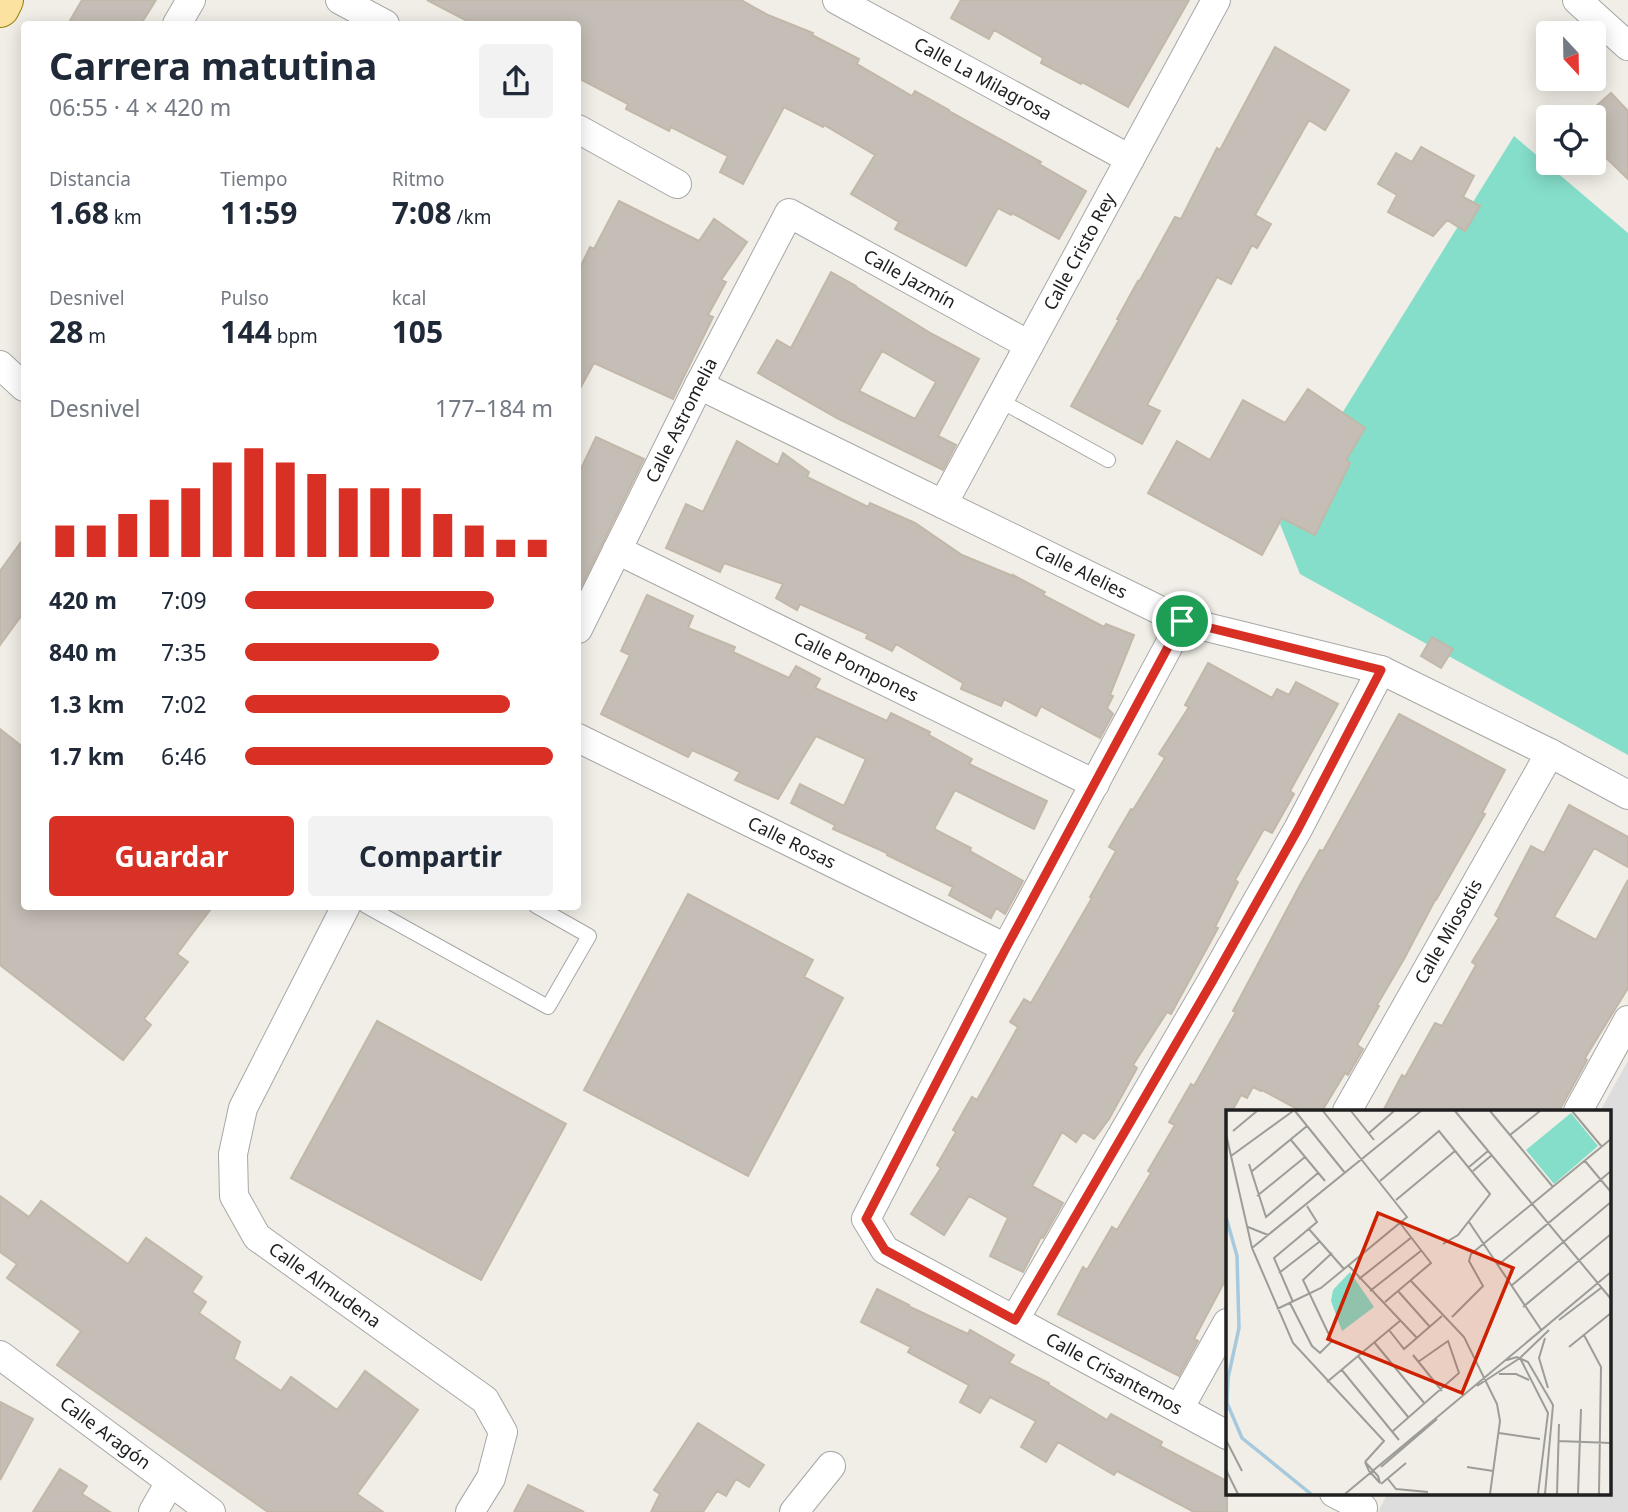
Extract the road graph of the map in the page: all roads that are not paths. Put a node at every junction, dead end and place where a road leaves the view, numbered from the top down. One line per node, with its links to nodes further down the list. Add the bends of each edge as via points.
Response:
1 (4, 0): 7 (main road)
2 (191, 0): 8 (street)
3 (340, 0): 9 (street)
4 (836, 0): 12 (street, Calle La Milagrosa)
5 (1216, 0): 12 (street, Calle Cristo Rey)
6 (1577, 0): 10 (street)
7 (0, 8)
8 (179, 21)
9 (379, 21)
10 (1628, 46)
11 (581, 136): 13 (street)
12 (1130, 159): 15 (street, Calle Cristo Rey)
13 (677, 184)
14 (789, 213): 15 (street, Calle Jazmín); 18 (street, Calle Astromelia)
15 (1029, 345): 19 (street, Calle Cristo Rey)
16 (0, 365): 17 (street)
17 (21, 384)
18 (699, 385): 21 (street, Calle Alelies); 22 (street, Calle Astromelia)
19 (999, 400): 20 (lane); 21 (street, Calle Cristo Rey)
20 (1108, 460)
21 (943, 504): 23 (street, Calle Alelies)
22 (617, 550): 24 (street, Calle Astromelia); 28 (street, Calle Pompones)
23 (1182, 621): 25 (street, Calle Alelies); 28 (street)
24 (581, 623)
25 (1381, 670): 27 (street, Calle Alelies); 37 (street, via 1212,982)
26 (581, 739): 33 (street, Calle Rosas)
27 (1550, 753): 29 (street, Calle Alelies); 35 (street, Calle Miosotis)
28 (1095, 784): 33 (street)
29 (1628, 795)
30 (344, 910): 48 (street, Calle Almudena, via 243,1108 233,1154 234,1196 257,1237 485,1400 503,1432 491,1478)
31 (373, 910): 32 (lane, via 548,1007 589,936)
32 (543, 910)
33 (1006, 948): 37 (street, Calle Crisantemos, via 866,1219 885,1250)
34 (1628, 1020): 36 (street)
35 (1348, 1110)
36 (1579, 1110)
37 (1015, 1320): 40 (street, Calle Crisantemos)
38 (1226, 1325): 40 (street)
39 (0, 1355): 43 (street, Calle Aragón)
40 (1179, 1409): 41 (street, Calle Crisantemos)
41 (1226, 1434)
42 (831, 1466): 49 (street)
43 (170, 1482): 46 (street); 47 (street, Calle Aragón)
44 (1337, 1494): 45 (street)
45 (1365, 1504)
46 (153, 1512)
47 (211, 1512)
48 (470, 1512)
49 (794, 1512)

